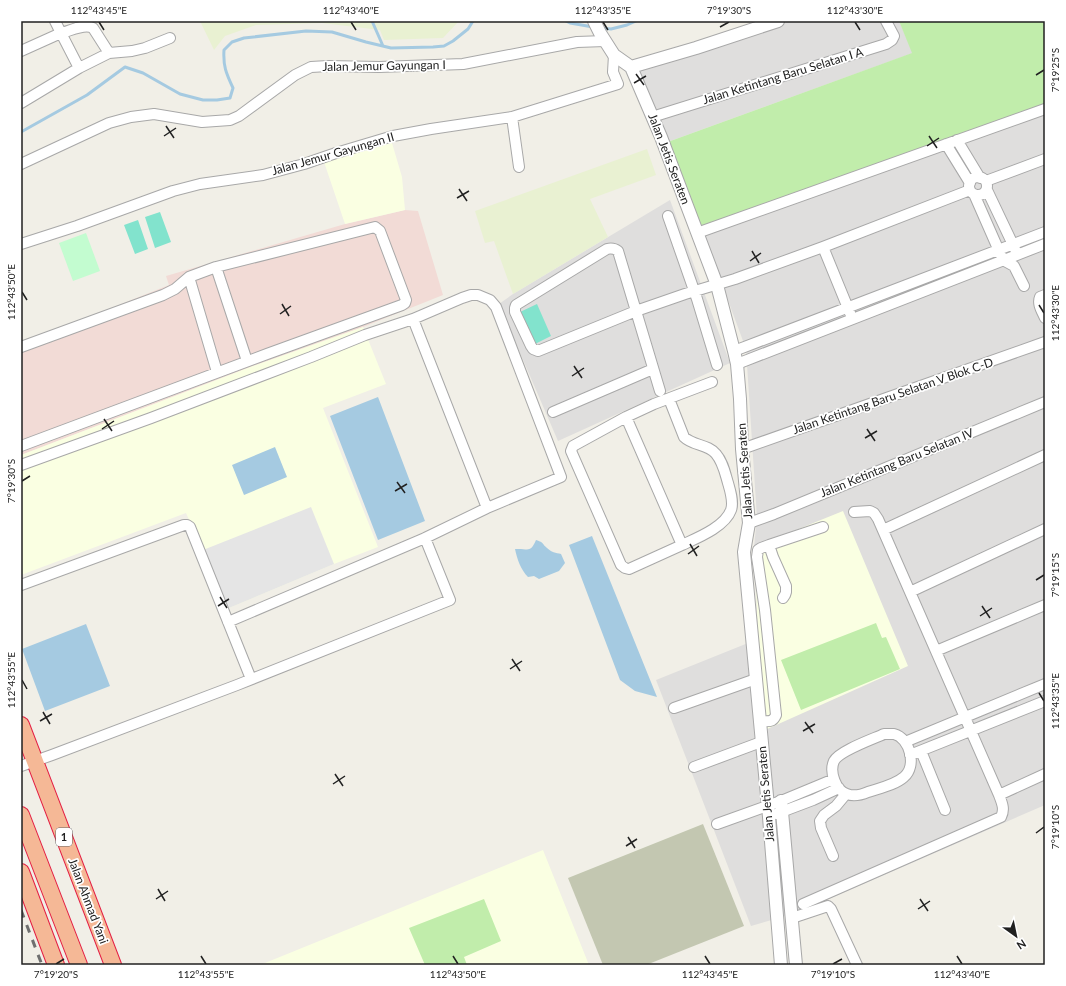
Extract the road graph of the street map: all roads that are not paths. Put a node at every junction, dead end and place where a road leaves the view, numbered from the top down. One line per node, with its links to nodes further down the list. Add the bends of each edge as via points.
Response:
1 (55, 21): 5 (street)
2 (594, 21): 6 (street)
3 (778, 21): 11 (street)
4 (886, 21): 16 (street, Jalan Ketintang Baru Selatan I A, via 894,36 886,44)
5 (61, 33): 8 (street); 9 (street, via 90,26); 12 (street)
6 (602, 37): 10 (street); 20 (street, Jalan Jemur Gayungan I, via 463,64 311,67 294,75 240,116 230,120 202,122 154,114 131,117 109,123)
7 (170, 38): 9 (street, via 145,48)
8 (21, 51)
9 (109, 53): 12 (street)
10 (614, 55): 11 (street); 15 (street, Jalan Jemur Gayungan II, via 613,72 618,84)
11 (631, 67): 16 (street, Jalan Jetis Seraten)
12 (79, 68): 13 (street)
13 (21, 103)
14 (1045, 109): 17 (street)
15 (512, 117): 21 (street); 27 (street, Jalan Jemur Gayungan II, via 393,136 263,175 200,184)
16 (652, 117): 25 (street, Jalan Jetis Seraten)
17 (958, 140): 18 (street); 22 (street)
18 (946, 144): 23 (street); 25 (street)
19 (1045, 159): 22 (street)
20 (21, 164)
21 (519, 167)
22 (984, 183): 23 (street, via 974,179); 23 (street, via 983,194 979,196); 29 (street)
23 (971, 189): 30 (street); 31 (street)
24 (668, 216): 39 (street)
25 (697, 232): 37 (street, Jalan Jetis Seraten)
26 (1045, 232): 29 (street)
27 (21, 244)
28 (1045, 244): 32 (street)
29 (1013, 245): 31 (street); 32 (street)
30 (823, 247): 37 (street); 41 (street)
31 (999, 250): 33 (street); 41 (street)
32 (1017, 255): 33 (street); 34 (street)
33 (1003, 260): 34 (street); 43 (street)
34 (1014, 266): 38 (street)
35 (216, 267): 36 (street); 49 (street); 49 (street, via 375,227 380,231 406,300 402,305)
36 (189, 277): 47 (street, via 163,295); 53 (street)
37 (717, 285): 39 (street); 48 (street, Jalan Jetis Seraten)
38 (1024, 286)
39 (694, 292): 42 (street); 51 (street)
40 (1045, 295): 44 (street, via 1040,297 1039,304)
41 (849, 307): 43 (street); 48 (street)
42 (636, 311): 42 (street, via 618,251 611,248 519,303 515,310 531,346 536,351); 52 (street)
43 (852, 318): 50 (street)
44 (1045, 318)
45 (413, 319): 63 (street); 65 (street, via 470,295 490,300 496,307); 66 (street)
46 (1045, 342): 61 (street, Jalan Ketintang Baru Selatan V Blok C-D)
47 (21, 348)
48 (734, 351): 50 (street, Jalan Jetis Seraten)
49 (247, 361): 53 (street)
50 (737, 364): 61 (street, Jalan Jetis Seraten)
51 (717, 365)
52 (653, 369): 55 (street); 58 (street)
53 (217, 372): 60 (street)
54 (712, 382): 59 (street)
55 (660, 391)
56 (1045, 402): 68 (street, Jalan Ketintang Baru Selatan IV)
57 (671, 404): 73 (street, via 688,442 716,453 724,466 732,502 732,510 723,522)
58 (553, 412)
59 (626, 417): 64 (street, via 573,446 571,451); 73 (street)
60 (21, 446)
61 (742, 449): 68 (street, Jalan Jetis Seraten)
62 (1045, 455): 71 (street)
63 (21, 465)
64 (578, 469): 65 (street); 73 (street, via 621,565 625,568 629,569)
65 (561, 476): 66 (street)
66 (487, 508): 72 (street)
67 (854, 512): 71 (street, via 874,513)
68 (749, 522): 82 (street, Jalan Jetis Seraten, via 744,552)
69 (823, 527): 74 (street)
70 (1045, 529): 76 (street)
71 (883, 530): 76 (street)
72 (425, 538): 79 (street); 81 (street, via 450,600)
73 (682, 545)
74 (769, 545): 77 (street, via 786,586); 87 (street, via 758,550 757,557 776,715 771,722)
75 (21, 585): 79 (street, via 186,524 190,526)
76 (910, 592): 80 (street)
77 (783, 598)
78 (1045, 605): 80 (street)
79 (228, 622): 81 (street)
80 (936, 651): 86 (street)
81 (251, 679): 94 (street)
82 (756, 679): 85 (street); 87 (street, Jalan Jetis Seraten)
83 (1045, 684): 86 (street)
84 (1045, 701): 89 (street)
85 (674, 708)
86 (965, 717): 89 (street); 91 (street)
87 (760, 722): 90 (street, Jalan Jetis Seraten)
88 (21, 725): 94 (highway, Jalan Ahmad Yani / 1)
89 (970, 731): 92 (street); 99 (street)
90 (761, 742): 95 (street); 102 (street, Jalan Jetis Seraten)
91 (905, 742): 93 (street); 97 (street, via 894,734 884,734 841,753 834,761)
92 (921, 751): 93 (street); 101 (street)
93 (910, 755): 98 (street, via 910,768 906,776 898,781 861,795)
94 (28, 764): 111 (highway, Jalan Ahmad Yani / 1)
95 (694, 767)
96 (1045, 774): 99 (street)
97 (834, 779): 98 (street); 100 (street)
98 (843, 791): 100 (street); 105 (street, via 836,806 820,821)
99 (999, 795): 107 (street, via 1003,807 1000,817)
100 (781, 806): 102 (street); 108 (street, Jalan Jetis Seraten)
101 (945, 810)
102 (768, 811): 104 (street); 112 (street, Jalan Jetis Seraten)
103 (21, 815): 110 (highway)
104 (716, 824)
105 (833, 856)
106 (21, 872): 109 (highway)
107 (803, 904)
108 (792, 918): 113 (street, Jalan Jetis Seraten); 114 (street, via 828,906)
109 (56, 965)
110 (79, 965)
111 (113, 965)
112 (781, 965)
113 (796, 965)
114 (857, 965)

